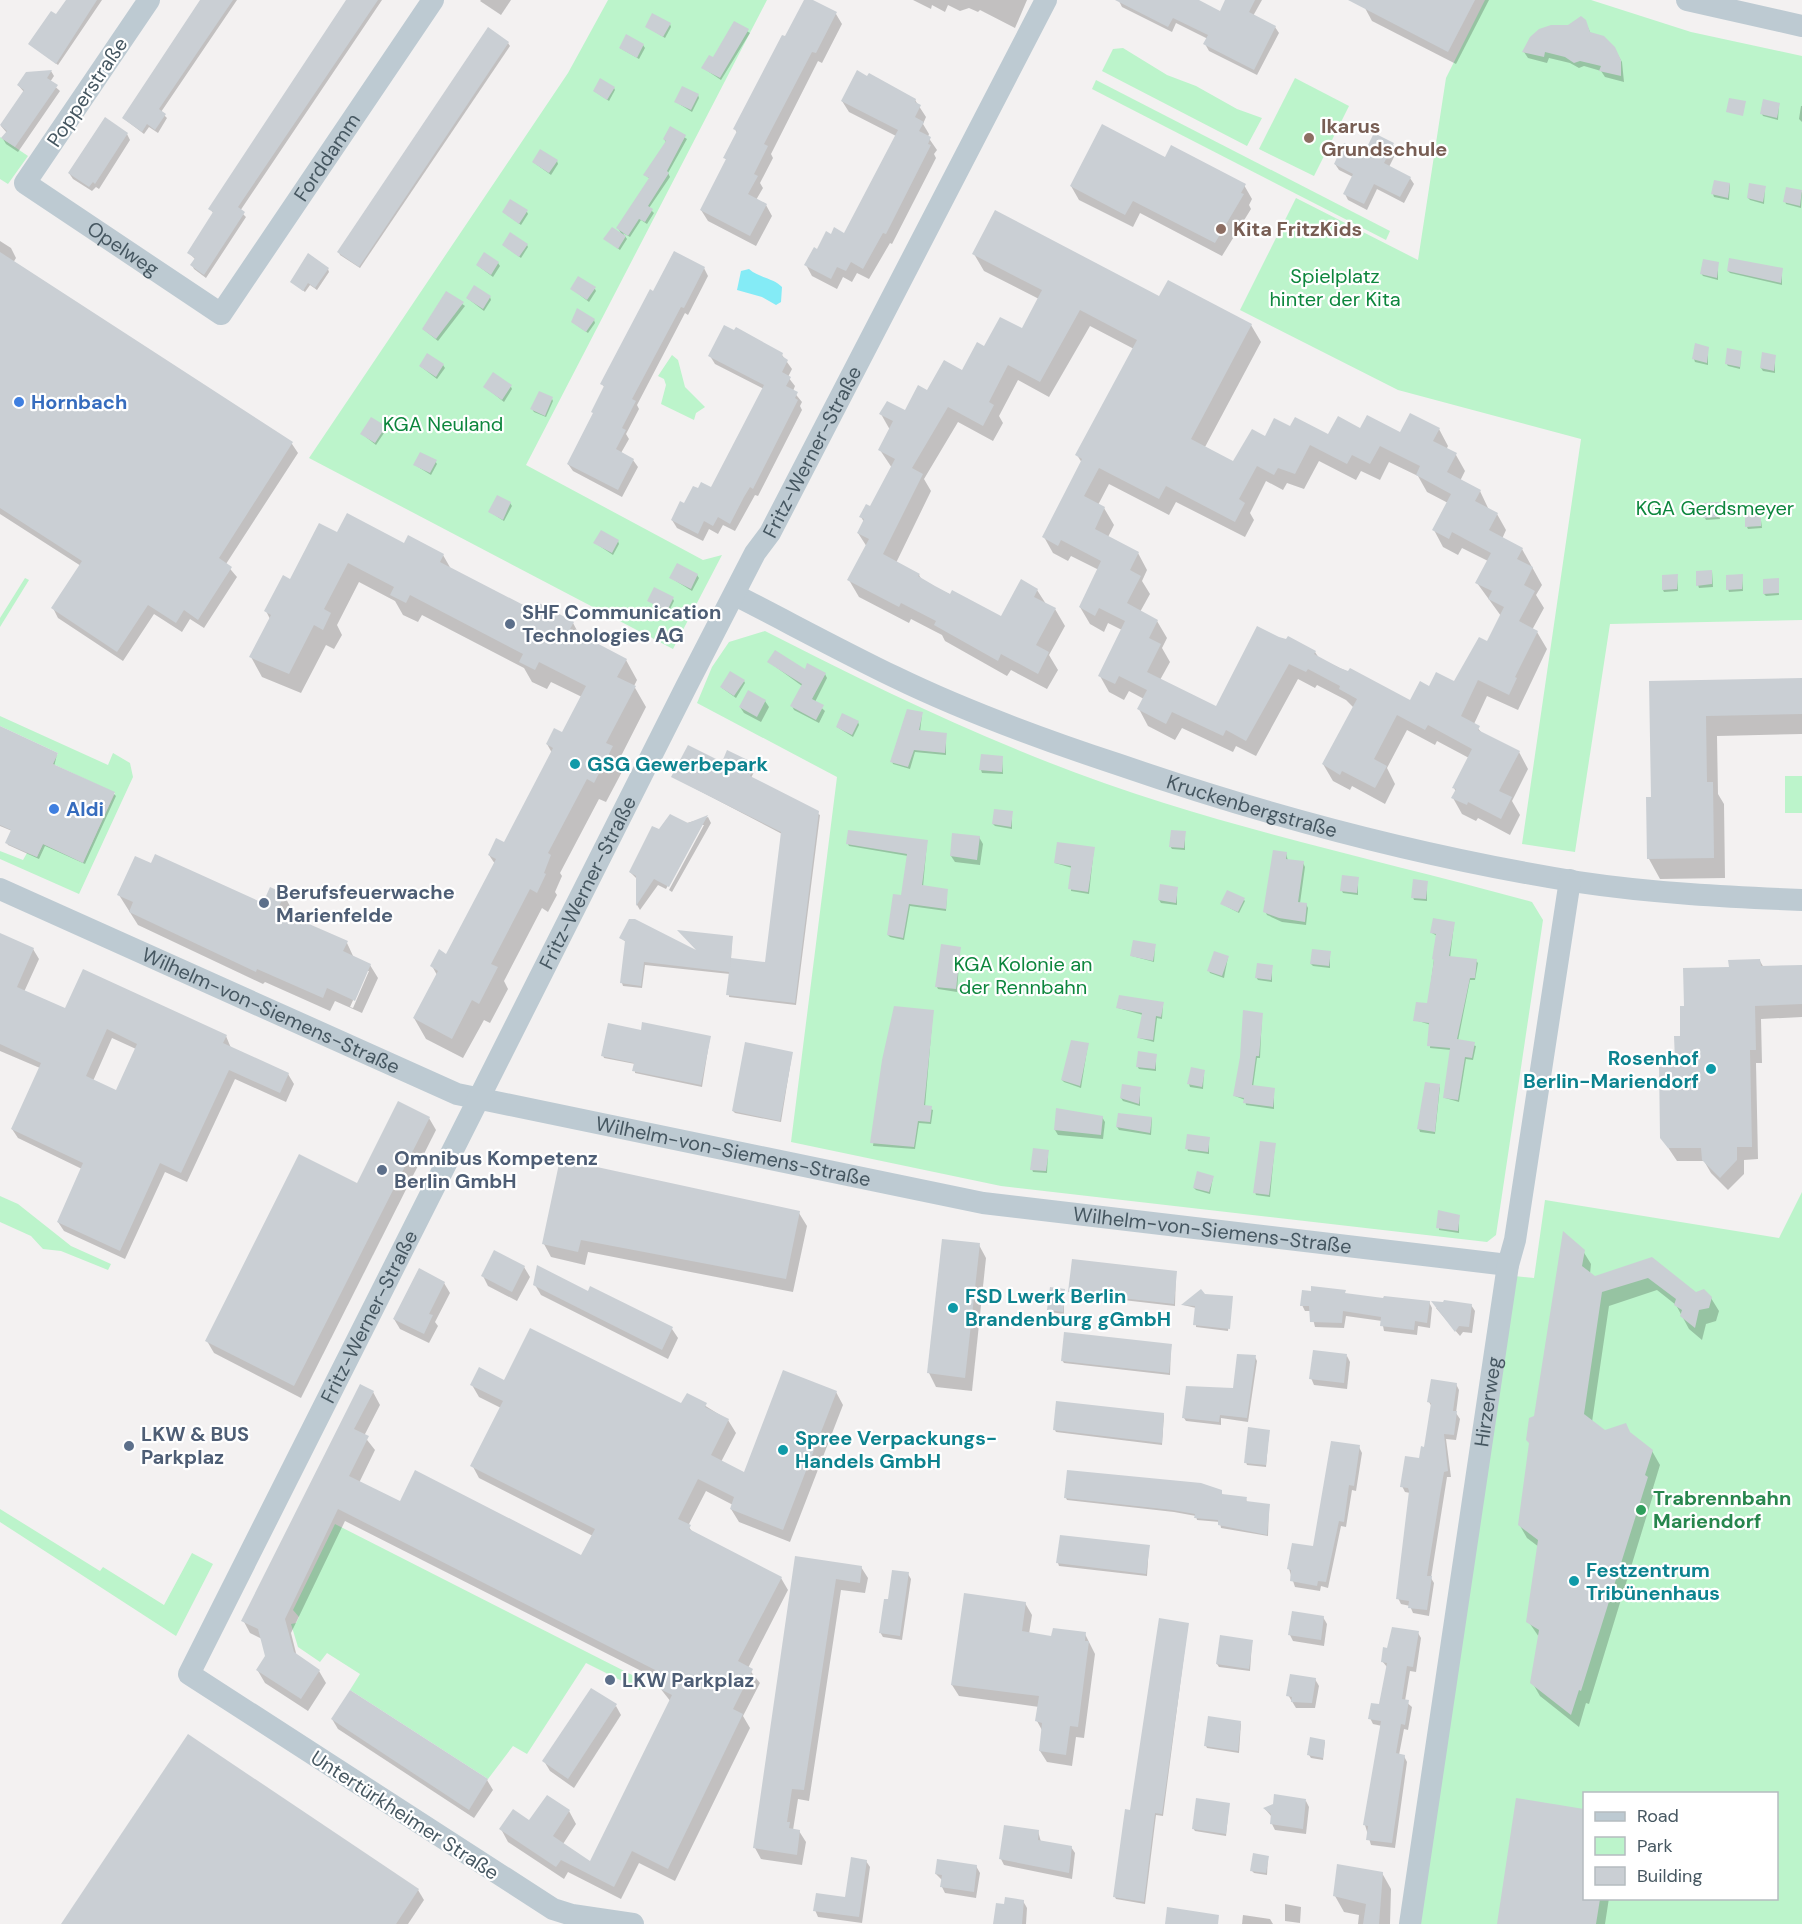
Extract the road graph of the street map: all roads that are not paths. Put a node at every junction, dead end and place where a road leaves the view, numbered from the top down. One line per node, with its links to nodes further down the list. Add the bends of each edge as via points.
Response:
1 (149, 0): 6 (street, Popperstraße)
2 (433, 0): 7 (street, Forddamm)
3 (1046, 0): 8 (street, Fritz-Werner-Straße)
4 (1698, 2): 5 (street)
5 (1802, 26)
6 (26, 183): 7 (street, Opelweg)
7 (221, 314)
8 (735, 595): 9 (street, Kruckenbergstraße, via 896,678 1118,765 1267,812 1500,868); 12 (street, Fritz-Werner-Straße)
9 (1570, 880): 11 (street, Kruckenbergstraße, via 1708,895); 13 (street, Hirzerweg)
10 (0, 889): 12 (street, Wilhelm-von-Siemens-Straße, via 448,1092)
11 (1802, 900)
12 (478, 1099): 13 (street, Wilhelm-von-Siemens-Straße, via 983,1203); 14 (street, Fritz-Werner-Straße)
13 (1508, 1265): 16 (street, Hirzerweg)
14 (189, 1674): 15 (street, Untertürkheimer Straße, via 553,1909)
15 (633, 1924)
16 (1410, 1924)

